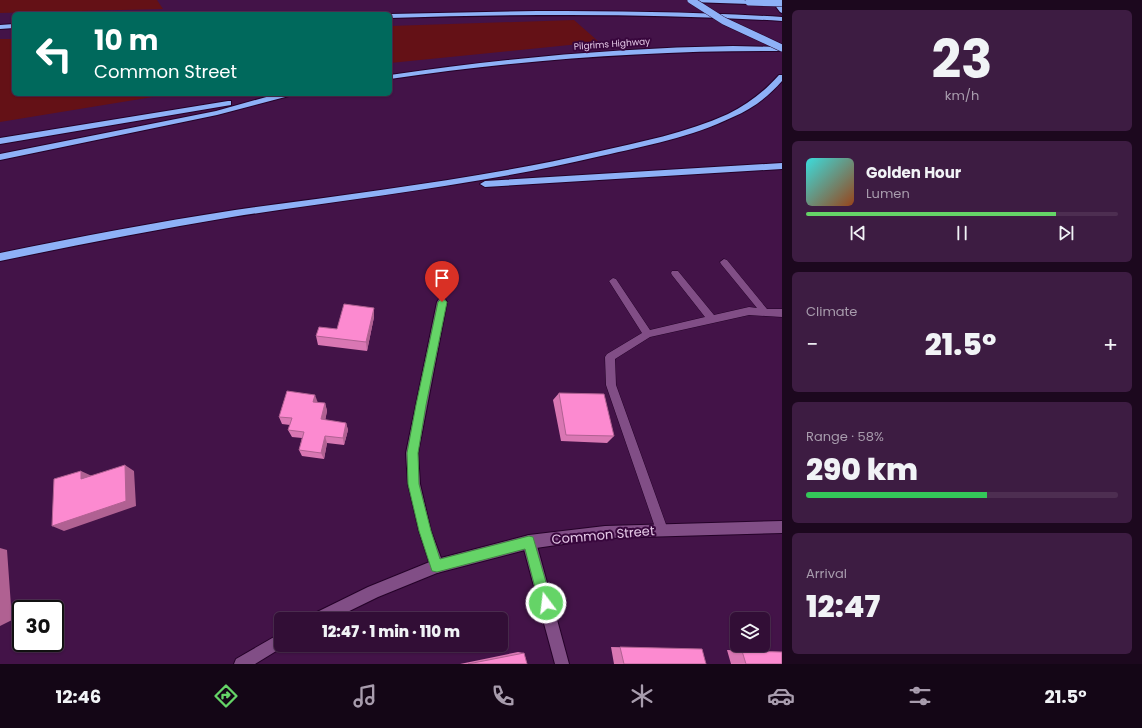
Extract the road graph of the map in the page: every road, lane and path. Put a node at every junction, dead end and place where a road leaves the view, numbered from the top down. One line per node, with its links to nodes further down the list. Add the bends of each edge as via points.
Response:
1 (691, 0): 3 (highway, bridge); 9 (highway, bridge, via 724,21)
2 (774, 0): 4 (highway)
3 (782, 3)
4 (782, 10)
5 (392, 16): 6 (highway, via 612,13)
6 (782, 19)
7 (0, 26): 8 (highway)
8 (12, 26)
9 (782, 48): 10 (highway, Pilgrims Highway, via 675,49 583,54)
10 (392, 77)
11 (782, 77): 17 (highway, via 768,92 740,110 679,133 537,168)
12 (267, 96): 14 (highway)
13 (279, 96): 15 (highway, via 217,113)
14 (0, 142)
15 (0, 157)
16 (782, 166): 17 (highway, via 506,182)
17 (365, 196): 18 (highway, via 230,215)
18 (0, 257)
19 (724, 262): 23 (lane)
20 (675, 272): 25 (lane)
21 (613, 281): 26 (lane)
22 (442, 302): 30 (street, via 412,453 414,484 425,531)
23 (766, 312): 24 (lane); 25 (lane, via 749,311)
24 (782, 313)
25 (712, 320): 26 (lane)
26 (648, 334): 28 (lane, via 610,357 611,385)
27 (782, 528): 28 (street, Common Street)
28 (662, 530): 29 (street, Common Street, via 591,533)
29 (529, 542): 30 (street, Common Street); 34 (street)
30 (437, 566): 31 (street, Common Street)
31 (332, 612)
32 (274, 644): 33 (street)
33 (241, 664)
34 (562, 664)

